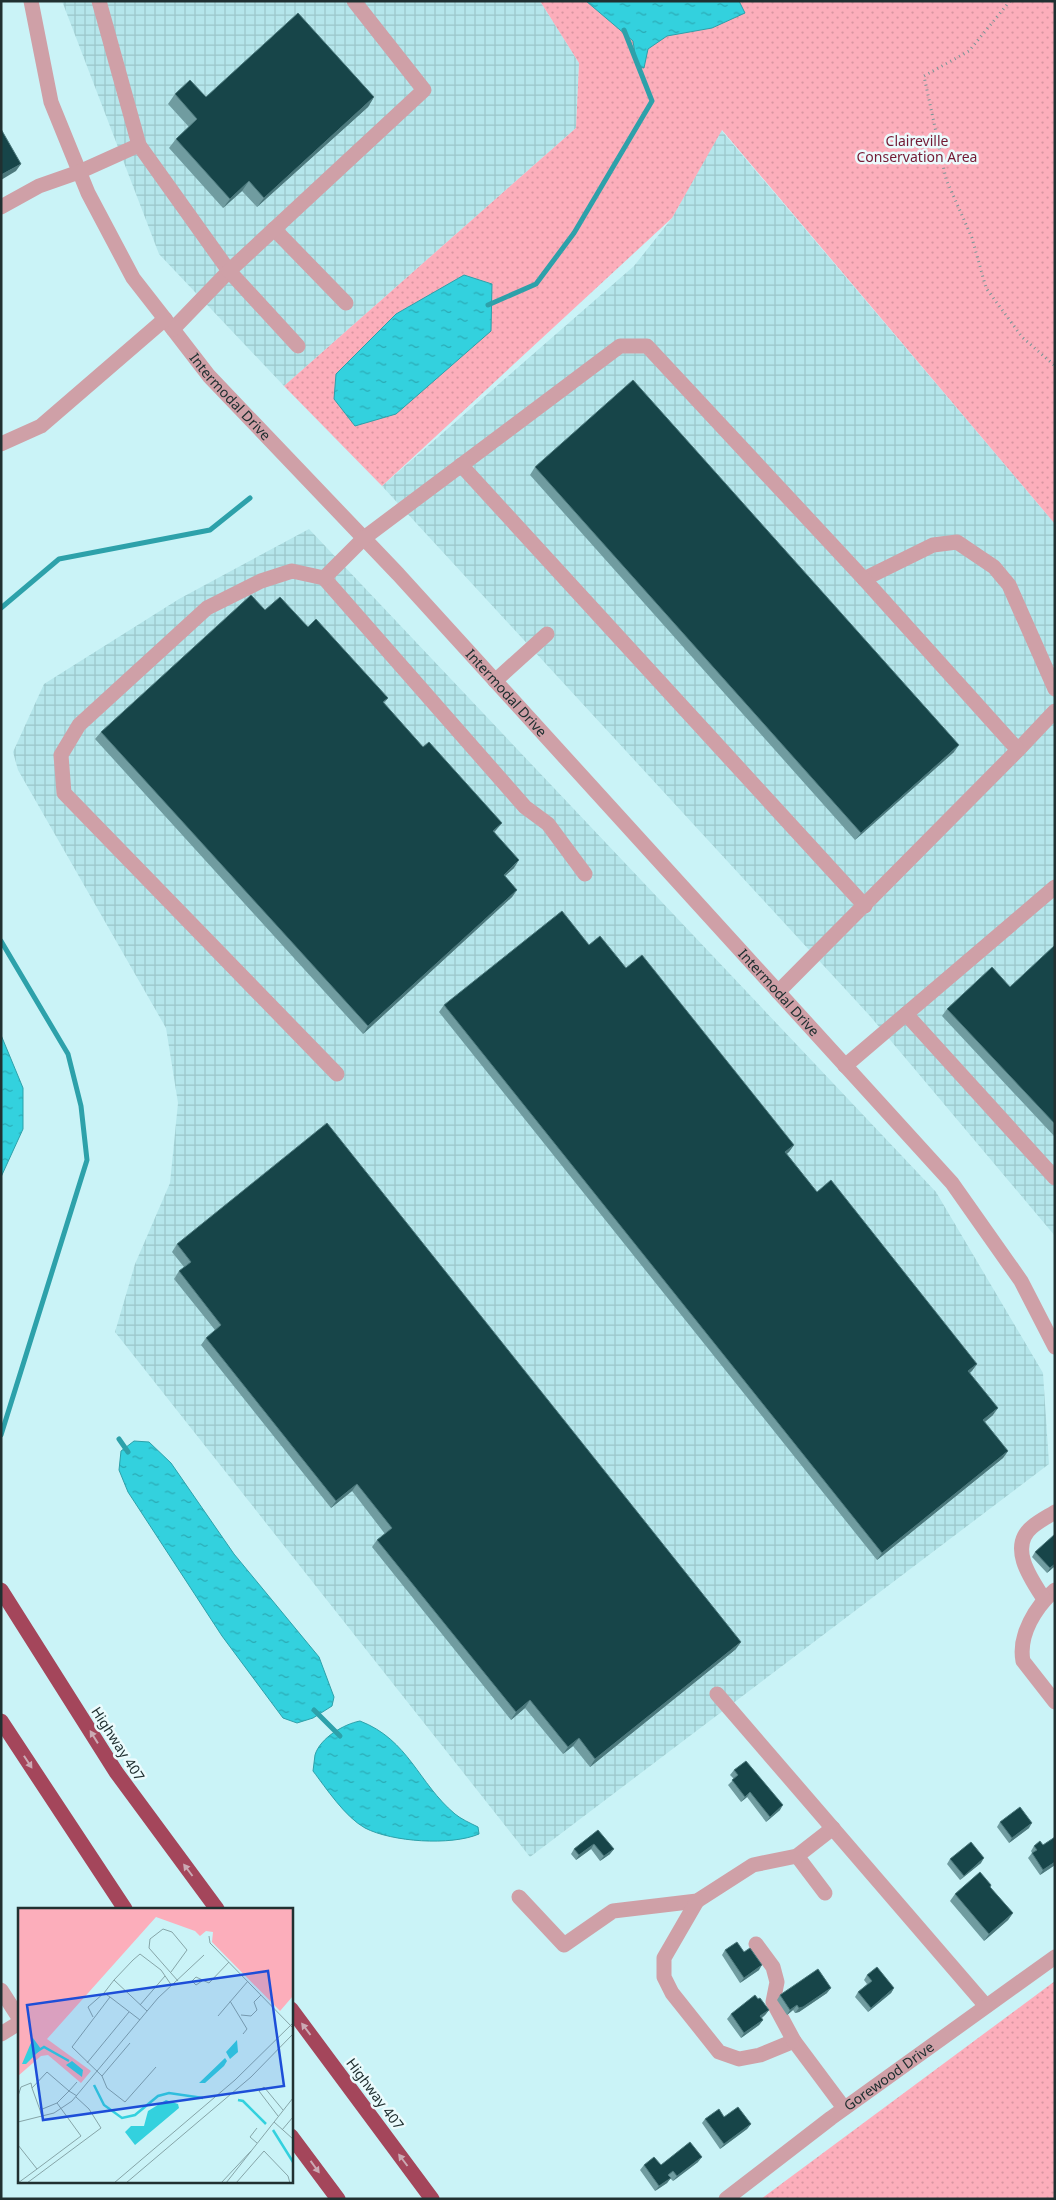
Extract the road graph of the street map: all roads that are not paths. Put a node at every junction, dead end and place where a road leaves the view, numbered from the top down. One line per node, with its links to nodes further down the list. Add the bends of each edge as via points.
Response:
1 (31, 1): 5 (street, Intermodal Drive, via 51,102)
2 (99, 1): 4 (street)
3 (354, 1): 7 (street, via 424,90)
4 (139, 145): 5 (street); 8 (street)
5 (79, 172): 6 (street, via 39,186); 10 (street, Intermodal Drive, via 133,278)
6 (1, 207)
7 (274, 229): 8 (street); 9 (street)
8 (229, 271): 10 (street); 11 (street)
9 (346, 303)
10 (169, 324): 12 (street, via 40,426); 14 (street, Intermodal Drive, via 209,376)
11 (298, 346)
12 (1, 444)
13 (461, 465): 14 (street); 16 (street, via 620,346 647,346); 24 (street)
14 (364, 538): 15 (street); 18 (street, Intermodal Drive)
15 (324, 578): 22 (street, via 525,807 548,824); 28 (street, via 292,571 261,581 207,608 79,725 60,755 64,793)
16 (864, 580): 19 (street, via 934,545 957,542 994,567 1009,585); 21 (street)
17 (547, 634): 18 (street)
18 (495, 681): 25 (street, Intermodal Drive)
19 (1055, 689)
20 (1055, 711): 21 (street)
21 (1018, 750): 24 (street)
22 (585, 874)
23 (1055, 887): 26 (street)
24 (865, 906): 25 (street)
25 (778, 992): 27 (street, Intermodal Drive)
26 (906, 1014): 27 (street); 29 (street)
27 (845, 1066): 30 (street, Intermodal Drive, via 952,1183)
28 (337, 1074)
29 (1055, 1178)
30 (1048, 1319): 31 (street, Intermodal Drive)
31 (1055, 1347)
32 (1055, 1512): 34 (street, via 1031,1527 1020,1548 1032,1580)
33 (1, 1590): 44 (highway, Highway 407, one-way to 33, via 116,1772)
34 (1049, 1594): 36 (street, via 1025,1631 1021,1653 1023,1661)
35 (717, 1694): 38 (street)
36 (1055, 1702)
37 (1, 1721): 43 (highway, one-way to 43)
38 (832, 1828): 39 (street); 48 (street)
39 (796, 1856): 40 (street); 42 (street, via 753,1865)
40 (826, 1893)
41 (520, 1897): 42 (street, via 564,1945 613,1911)
42 (696, 1902): 53 (street, via 664,1958 664,1977 672,1993 719,2052 739,2059 760,2055)
43 (124, 1908)
44 (216, 1908)
45 (756, 1944): 53 (street, via 773,1967 777,1982 773,2002)
46 (1055, 1957): 48 (street, Gorewood Drive)
47 (1, 1990): 50 (street)
48 (986, 2006): 54 (street, Gorewood Drive)
49 (292, 2010): 57 (highway, Highway 407, one-way to 49)
50 (18, 2016)
51 (18, 2024): 52 (street)
52 (1, 2034)
53 (794, 2041): 54 (street)
54 (844, 2108): 58 (street, Gorewood Drive)
55 (292, 2137): 56 (highway, one-way to 56)
56 (338, 2199)
57 (432, 2199)
58 (726, 2199)

